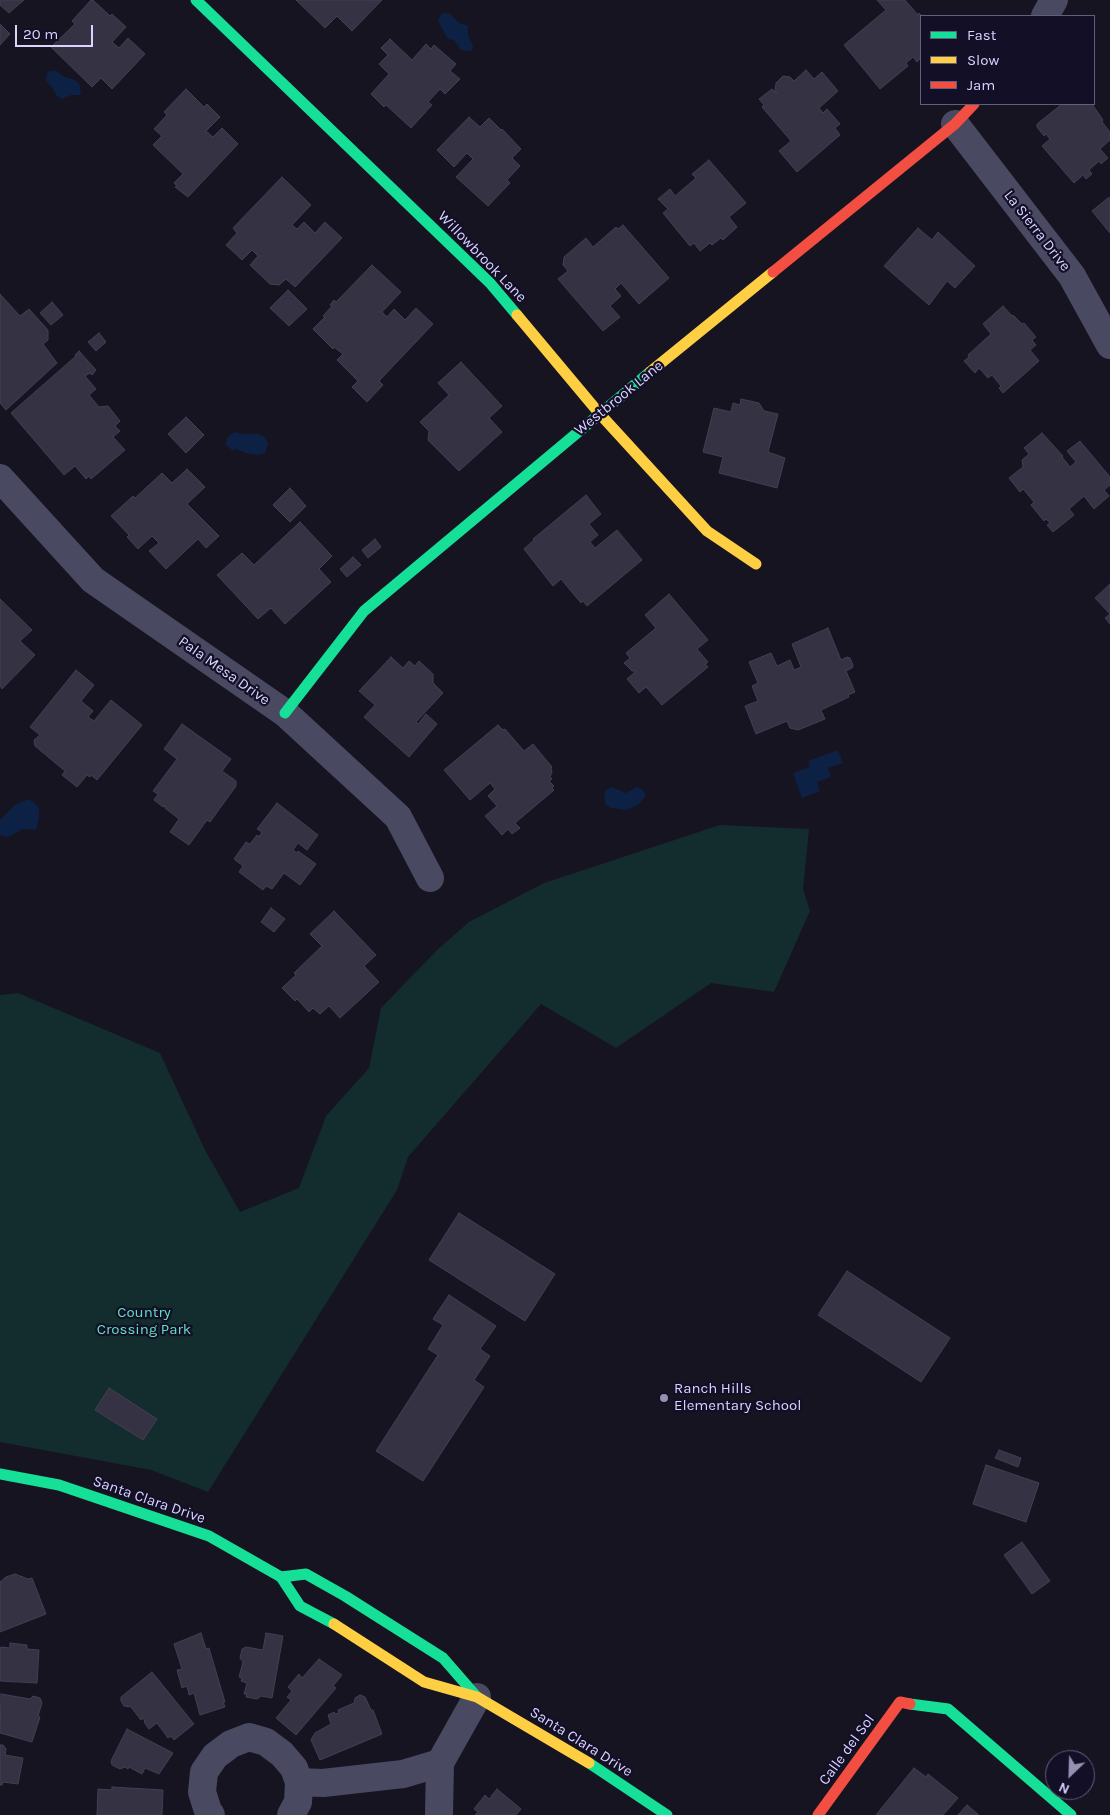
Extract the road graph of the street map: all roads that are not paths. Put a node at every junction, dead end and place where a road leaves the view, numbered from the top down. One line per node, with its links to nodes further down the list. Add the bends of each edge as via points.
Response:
1 (196, 0): 7 (street, Willowbrook Lane, via 490,282)
2 (1054, 0): 3 (street)
3 (1046, 15)
4 (973, 105): 5 (street, Westbrook Lane)
5 (955, 124): 6 (street, La Sierra Drive, via 1072,276); 7 (street, Westbrook Lane)
6 (1110, 345)
7 (599, 413): 9 (street, Willowbrook Lane, via 707,531); 10 (street, Westbrook Lane, via 364,611)
8 (0, 478): 10 (street, Pala Mesa Drive, via 93,580)
9 (756, 564)
10 (285, 713): 11 (street, Pala Mesa Drive, via 398,817)
11 (430, 878)
12 (0, 1474): 13 (street, Santa Clara Drive, via 59,1485 209,1536)
13 (281, 1577): 14 (street, Santa Clara Drive, via 300,1606 424,1682); 14 (street, Santa Clara Drive, via 306,1574 346,1596 443,1658)
14 (477, 1697): 15 (street); 20 (street, Santa Clara Drive, via 572,1752)
15 (440, 1763): 16 (street, via 403,1774 324,1783); 19 (street)
16 (299, 1782): 17 (street, via 294,1768 282,1754 266,1742 249,1737 231,1744 215,1756 204,1772 202,1792); 18 (street, via 298,1802)
17 (211, 1815)
18 (291, 1815)
19 (439, 1815)
20 (667, 1815)
21 (818, 1815): 22 (street, Calle del Sol, via 900,1702 948,1709)
22 (1071, 1815)

